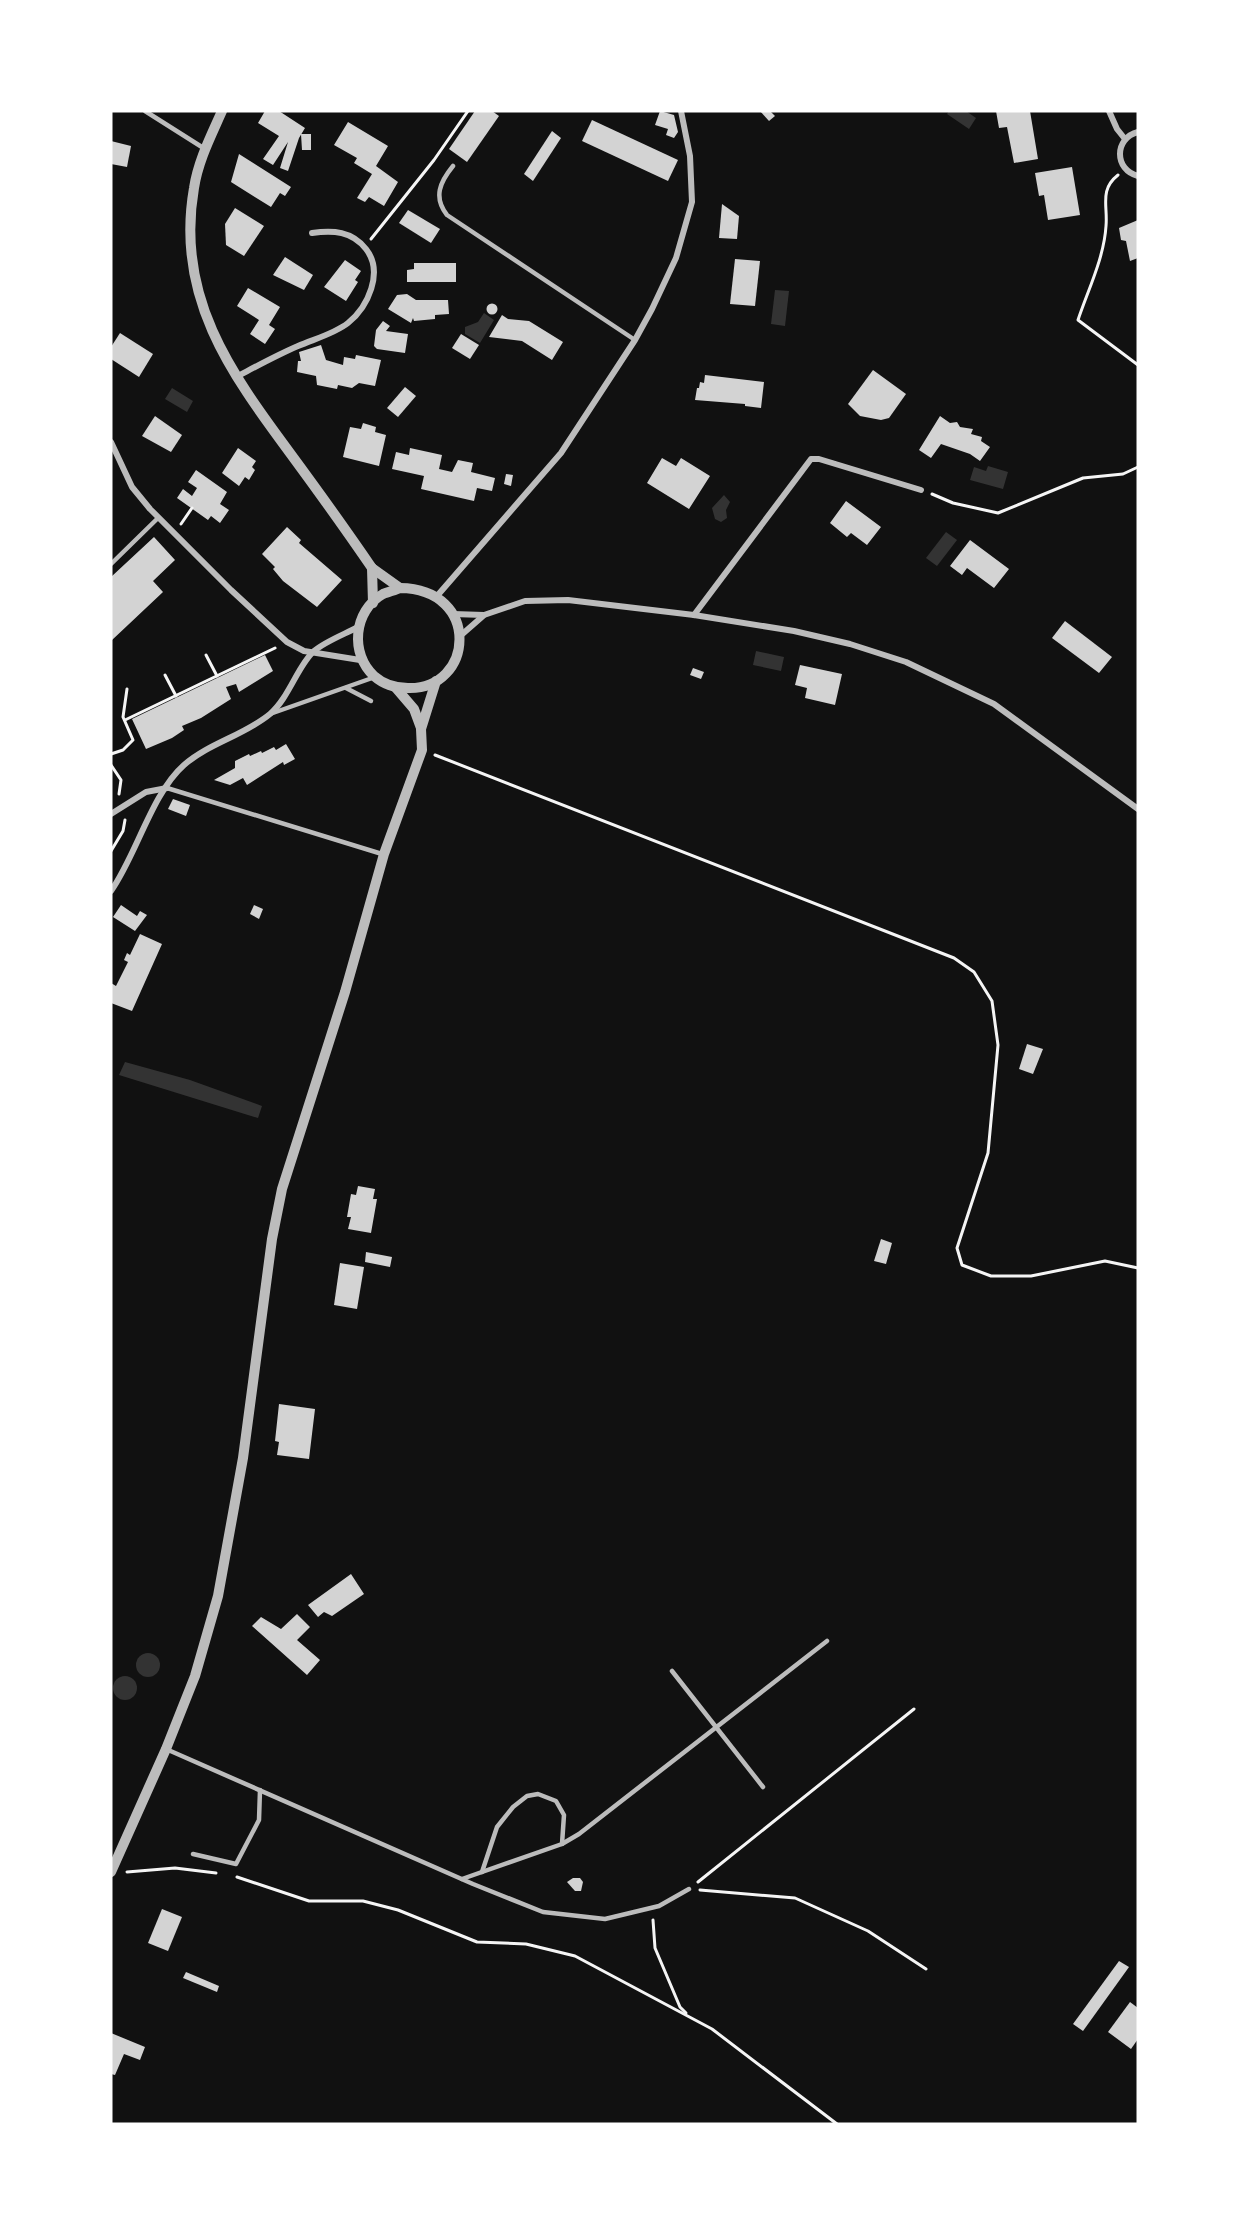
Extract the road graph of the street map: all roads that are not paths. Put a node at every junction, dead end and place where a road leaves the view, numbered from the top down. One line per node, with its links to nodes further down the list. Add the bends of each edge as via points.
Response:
1 (145, 111): 7 (lane)
2 (222, 111): 7 (street)
3 (681, 111): 11 (street, via 690,156 692,202 676,258)
4 (1109, 111): 6 (street)
5 (1138, 132): 6 (street)
6 (1125, 139): 9 (street, via 1119,152 1120,162)
7 (205, 149): 12 (street, via 194,187 189,235 206,316)
8 (453, 166): 11 (lane, via 439,188 440,203 447,215)
9 (1138, 177)
10 (312, 233): 12 (street, via 346,233 364,247 373,263 368,297 356,316 338,330 276,355)
11 (635, 340): 19 (street, via 561,453)
12 (236, 378): 17 (street)
13 (111, 442): 15 (street, via 132,487)
14 (921, 490): 23 (street, via 811,459)
15 (158, 518): 16 (lane); 26 (street, via 287,642 304,651)
16 (111, 564)
17 (372, 568): 18 (street); 20 (street)
18 (400, 588): 19 (street, via 419,588); 20 (street)
19 (437, 596): 21 (street)
20 (373, 603): 24 (street)
21 (453, 614): 22 (street); 25 (street)
22 (484, 615): 23 (street, via 525,601 568,600); 25 (street)
23 (694, 615): 36 (street, via 794,631 906,662 994,704)
24 (359, 626): 26 (street); 27 (street)
25 (459, 637): 29 (street, via 453,665)
26 (314, 651): 27 (street); 33 (street)
27 (360, 660): 28 (street)
28 (375, 677): 30 (lane); 31 (street)
29 (436, 681): 31 (street, via 420,689); 34 (street)
30 (346, 688): 32 (lane); 33 (lane)
31 (396, 688): 34 (street, via 414,709)
32 (371, 701)
33 (270, 714): 35 (street, via 183,766)
34 (421, 729): 38 (street, via 422,750)
35 (167, 788): 37 (street, via 147,792); 38 (lane); 39 (street)
36 (1138, 809)
37 (111, 814)
38 (384, 854): 43 (street, via 282,1189 243,1458 218,1596 195,1676)
39 (111, 891)
40 (827, 1641): 42 (lane)
41 (672, 1671): 42 (lane)
42 (716, 1728): 44 (lane); 46 (lane)
43 (166, 1749): 45 (lane); 48 (street)
44 (763, 1787)
45 (260, 1791): 47 (lane, via 259,1820 236,1864); 50 (lane)
46 (562, 1844): 49 (lane); 49 (lane, via 564,1815 556,1802 538,1794 527,1796 497,1827)
47 (193, 1854)
48 (112, 1871)
49 (482, 1872): 50 (lane)
50 (462, 1880): 51 (lane, via 543,1912 605,1919 651,1908)
51 (689, 1889)

